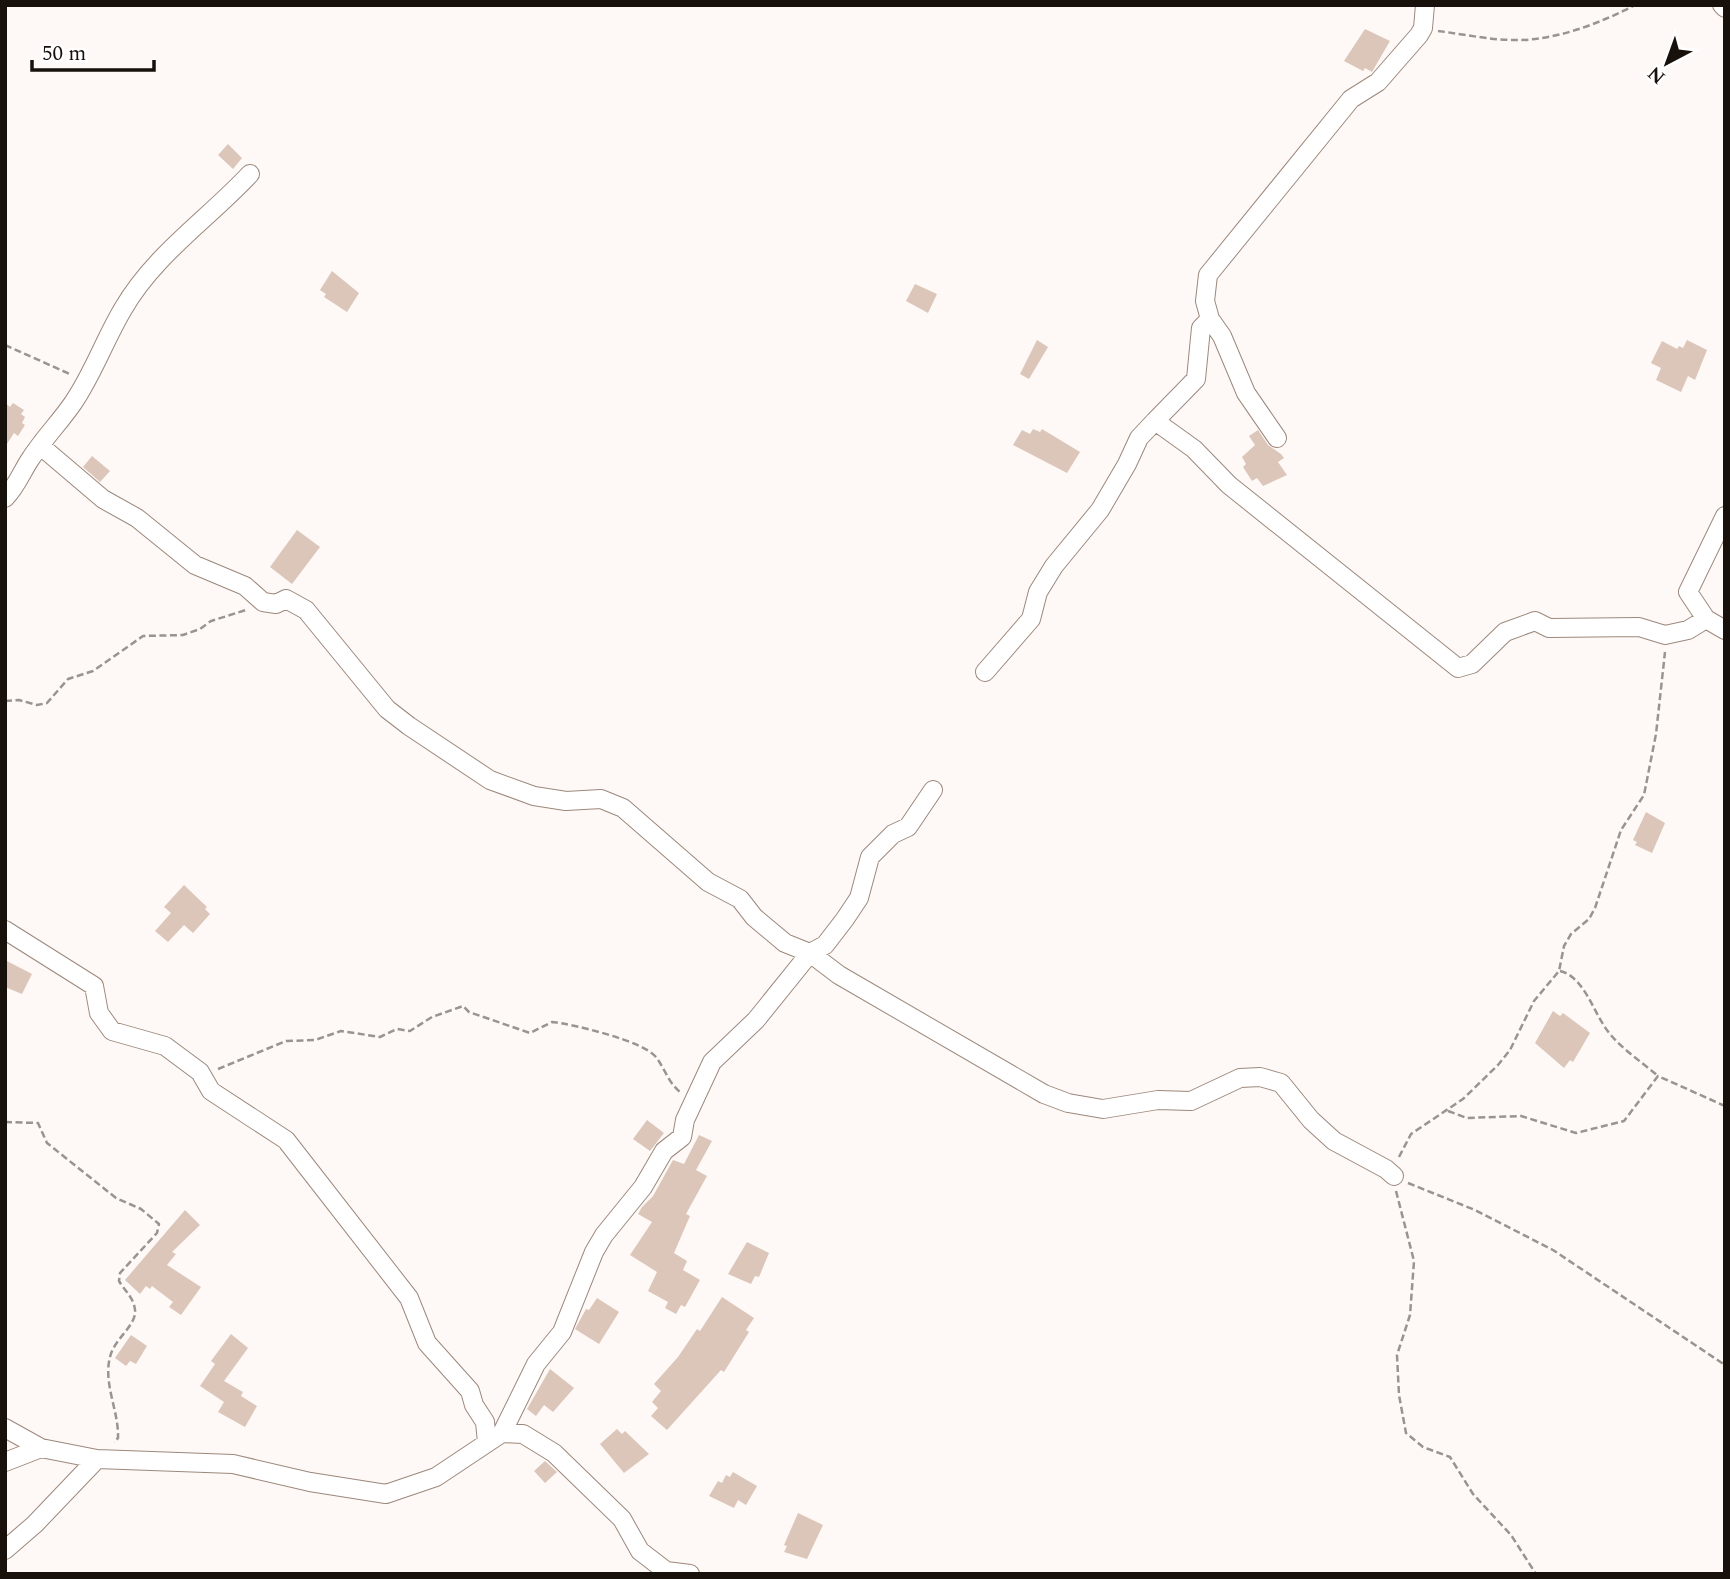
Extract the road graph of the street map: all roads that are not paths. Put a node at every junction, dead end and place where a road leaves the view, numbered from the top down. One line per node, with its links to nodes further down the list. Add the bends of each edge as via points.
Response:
1 (1425, 5): 3 (street, via 1423,28 1378,82 1351,99 1208,275 1205,301)
2 (250, 174): 6 (street, via 160,259 123,307 74,402)
3 (1210, 319): 4 (street, via 1201,328 1196,379); 5 (street, via 1246,393)
4 (1155, 421): 9 (street, via 1458,668 1472,664 1505,632 1535,621 1549,628 1639,627 1665,635 1688,630); 11 (street, via 1139,438 1100,510 1054,566 1038,592 1031,619)
5 (1277, 438)
6 (43, 441): 7 (street); 14 (street, via 43,447 103,499 137,518 195,565 245,586 263,601 275,604 286,599 306,610 387,709 473,769 534,796 566,801 601,799 623,808 708,882 740,898 754,917 785,943)
7 (5, 498)
8 (1725, 516): 9 (street, via 1688,592)
9 (1706, 619): 10 (street)
10 (1725, 631)
11 (985, 672)
12 (933, 790): 14 (street, via 908,827 886,839 870,857 859,898 825,945)
13 (5, 930): 17 (street, via 94,986 99,1013 112,1031 165,1046 200,1072 211,1091 286,1140 410,1298 427,1343 470,1391)
14 (810, 953): 15 (street, via 839,975 1044,1094 1085,1106 1191,1101 1240,1078 1281,1083 1334,1141 1387,1168); 17 (street, via 755,1020 712,1062 682,1137 653,1164 643,1187 593,1252 562,1332 536,1364)
15 (1394, 1178)
16 (5, 1427): 18 (street)
17 (494, 1438): 19 (street, via 436,1477 386,1494 233,1464); 22 (street, via 523,1434 554,1453 622,1519 640,1551 666,1571)
18 (41, 1448): 19 (street); 20 (street)
19 (97, 1459): 21 (street)
20 (5, 1462)
21 (5, 1550)
22 (690, 1574)

